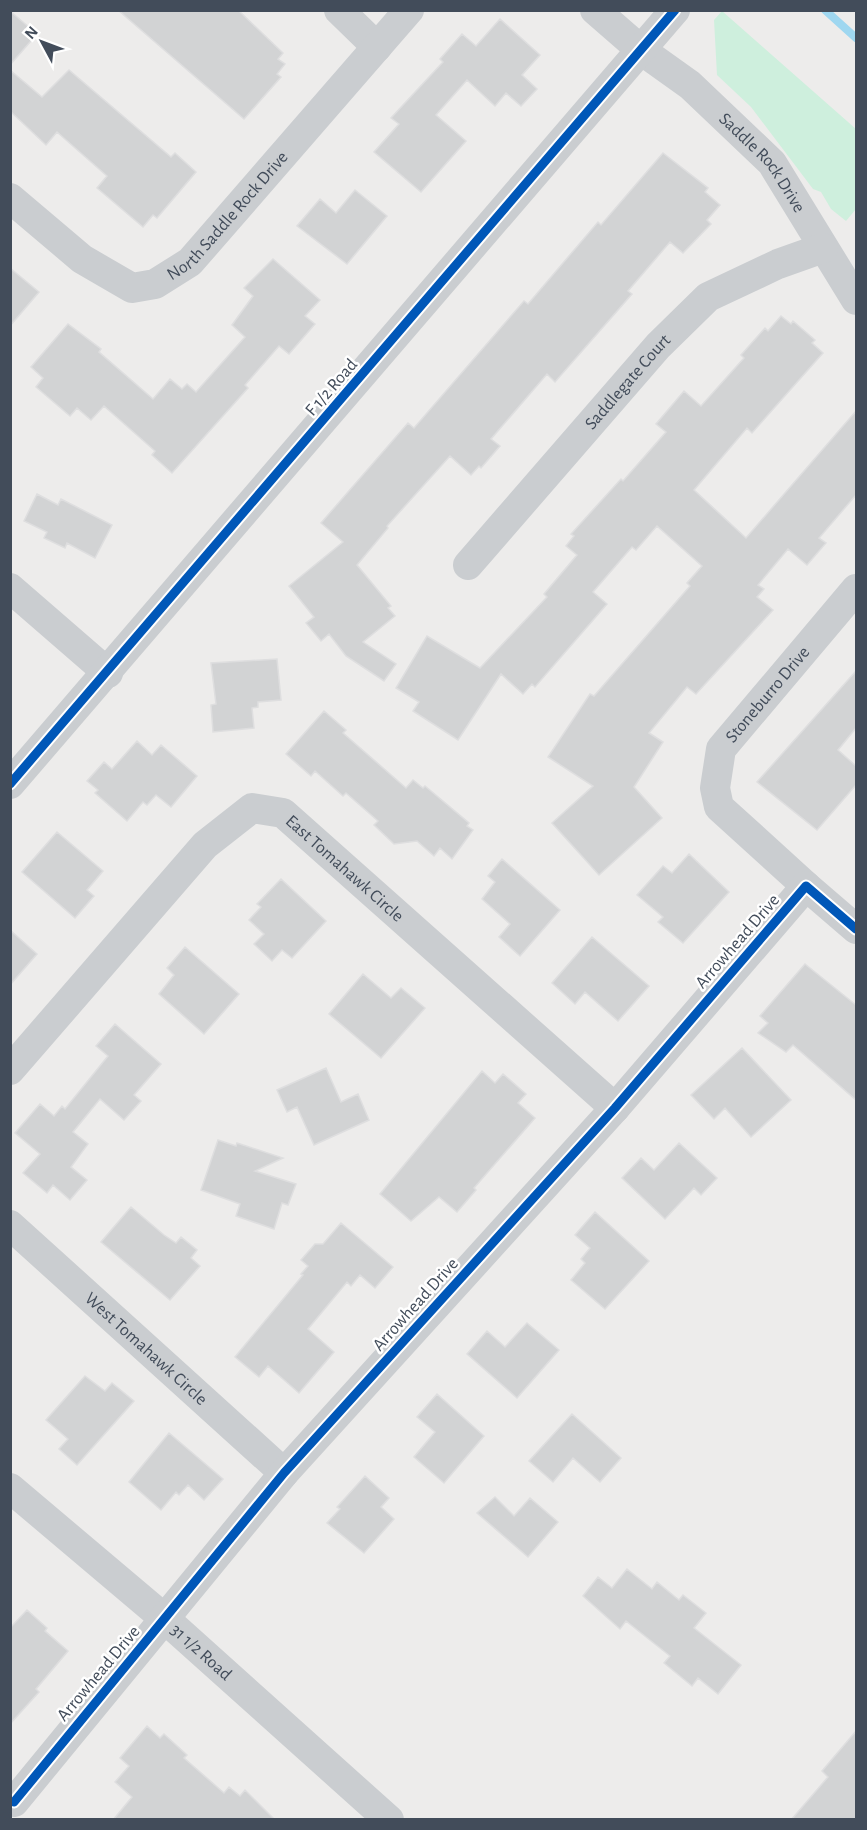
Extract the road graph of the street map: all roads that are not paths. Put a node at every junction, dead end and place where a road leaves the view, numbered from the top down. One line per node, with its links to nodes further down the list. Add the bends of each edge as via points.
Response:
1 (339, 10): 5 (street)
2 (409, 10): 5 (street, North Saddle Rock Drive)
3 (595, 10): 6 (street)
4 (675, 10): 6 (street, F 1/2 Road)
5 (377, 47): 7 (street, North Saddle Rock Drive, via 189,262 155,284 132,288 82,259)
6 (640, 50): 8 (street, Saddle Rock Drive, via 690,85 772,163); 13 (street, F 1/2 Road)
7 (10, 198)
8 (823, 248): 9 (street, Saddle Rock Drive); 10 (street, Saddlegate Court, via 708,297 658,346)
9 (856, 300)
10 (468, 565)
11 (10, 588): 13 (street)
12 (856, 589): 15 (street, Stoneburro Drive, via 721,749 715,788 719,807)
13 (108, 673): 14 (street, F 1/2 Road)
14 (10, 784)
15 (806, 886): 16 (street); 18 (street, Arrowhead Drive)
16 (856, 929)
17 (10, 1070): 18 (street, East Tomahawk Circle, via 205,845 252,808 283,813)
18 (615, 1108): 20 (street, Arrowhead Drive)
19 (10, 1225): 20 (street, West Tomahawk Circle)
20 (284, 1473): 22 (street, Arrowhead Drive)
21 (10, 1488): 22 (street, 31 1/2 Road)
22 (165, 1619): 23 (street, Arrowhead Drive); 24 (street, 31 1/2 Road)
23 (20, 1807)
24 (389, 1820)

